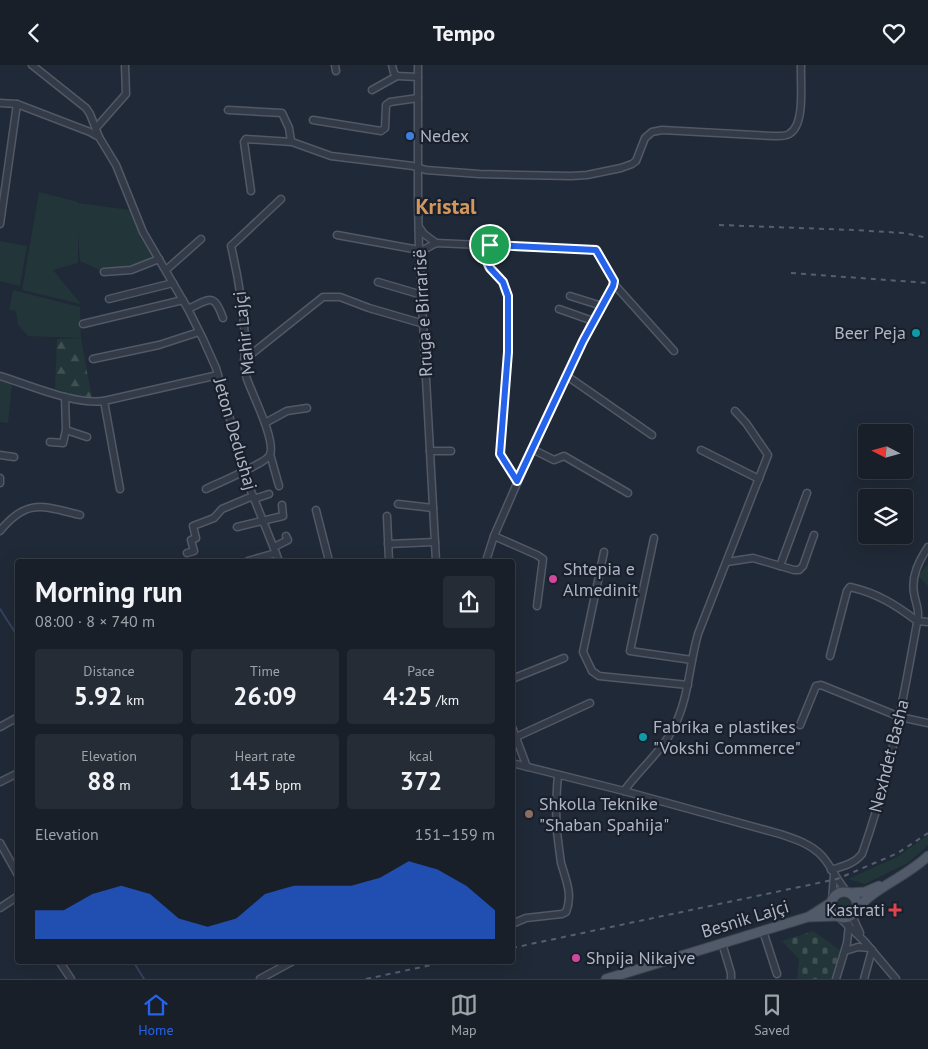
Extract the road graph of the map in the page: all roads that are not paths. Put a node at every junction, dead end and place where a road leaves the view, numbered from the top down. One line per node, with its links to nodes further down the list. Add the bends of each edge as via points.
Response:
1 (32, 65): 6 (street)
2 (125, 65): 15 (street, via 126,94)
3 (392, 65): 7 (street)
4 (418, 65): 8 (street, Rruga e Birrarisë)
5 (801, 65): 18 (street, via 799,120 788,135 652,131 645,138 636,161 621,168 587,175)
6 (39, 68): 15 (street, via 86,108)
7 (397, 76): 8 (street); 9 (street)
8 (418, 77): 10 (street, Rruga e Birrarisë)
9 (372, 90)
10 (418, 98): 14 (street, via 390,101 386,105 385,128 381,131); 18 (street, Rruga e Birrarisë)
11 (0, 103): 12 (street)
12 (17, 104): 16 (street); 21 (street)
13 (228, 109): 17 (street, via 282,113)
14 (313, 120)
15 (96, 128): 16 (street)
16 (98, 137): 28 (street, Jeton Dedushaj, via 116,165 143,232)
17 (291, 141): 18 (street, via 331,156); 19 (street, via 244,140)
18 (418, 168): 22 (street, Rruga e Birrarisë)
19 (251, 191)
20 (281, 199): 48 (street, Mahir Lajçi, via 231,246 245,338)
21 (0, 224)
22 (418, 227): 25 (street); 27 (street, Rruga e Birrarisë)
23 (337, 235): 27 (street)
24 (202, 239): 29 (street)
25 (436, 243): 26 (street); 27 (street)
26 (490, 245): 33 (street, via 596,250); 71 (street, via 488,264 503,282 508,296 508,352 500,454)
27 (419, 250): 34 (street, Rruga e Birrarisë)
28 (159, 259): 29 (street, Jeton Dedushaj); 30 (street, via 131,270)
29 (166, 270): 32 (street, Jeton Dedushaj)
30 (104, 272)
31 (378, 282): 34 (street)
32 (173, 283): 36 (street); 37 (street, Jeton Dedushaj)
33 (614, 284): 38 (street); 46 (street)
34 (422, 295): 44 (street, Rruga e Birrarisë)
35 (570, 296): 38 (street)
36 (109, 299)
37 (183, 300): 39 (street, Jeton Dedushaj); 43 (street)
38 (602, 306): 42 (street)
39 (188, 309): 41 (street, via 213,300 217,302); 45 (street, Jeton Dedushaj)
40 (559, 309): 42 (street)
41 (222, 318)
42 (593, 321): 51 (street)
43 (84, 324)
44 (424, 324): 48 (street, via 340,297 323,297); 63 (street, Rruga e Birrarisë)
45 (200, 332): 47 (street, via 159,345); 49 (street, Jeton Dedushaj)
46 (674, 351)
47 (93, 359)
48 (244, 360): 56 (street, Mahir Lajçi, via 246,376)
49 (218, 375): 53 (street); 68 (street, Jeton Dedushaj)
50 (0, 376): 52 (street)
51 (567, 376): 58 (street); 61 (street)
52 (65, 397): 53 (street, via 91,403); 57 (street)
53 (104, 401): 74 (street)
54 (307, 408): 56 (street, via 287,411)
55 (735, 411): 70 (street, via 768,455)
56 (264, 423): 65 (street, Mahir Lajçi)
57 (66, 430): 59 (street); 60 (street, via 63,443)
58 (652, 435)
59 (87, 437)
60 (50, 442)
61 (532, 449): 71 (street); 76 (street, via 554,460 564,456)
62 (701, 450): 70 (street)
63 (430, 451): 64 (street); 82 (street, Rruga e Birrarisë)
64 (451, 451)
65 (270, 454): 68 (street); 73 (street, Mahir Lajçi)
66 (0, 455): 67 (street)
67 (14, 457)
68 (244, 471): 75 (street); 79 (street, Jeton Dedushaj)
69 (0, 478): 72 (street)
70 (759, 479): 105 (street)
71 (517, 481): 91 (street)
72 (0, 483)
73 (279, 486)
74 (120, 489)
75 (206, 489)
76 (628, 493)
77 (807, 493): 106 (street)
78 (269, 494): 79 (street)
79 (253, 497): 86 (street, Jeton Dedushaj); 98 (street, via 222,509 214,518 193,526 196,538 191,540 194,551)
80 (398, 504): 82 (street)
81 (282, 505): 86 (street, via 283,516)
82 (433, 508): 93 (street, Rruga e Birrarisë)
83 (316, 510): 101 (street)
84 (80, 515): 88 (street, via 32,507 12,517)
85 (386, 515): 94 (street)
86 (262, 521): 87 (street); 96 (street, Jeton Dedushaj)
87 (237, 527)
88 (0, 531)
89 (814, 535): 106 (street, via 799,570)
90 (286, 536): 96 (street, via 288,540)
91 (494, 536): 104 (street); 107 (street, via 543,559)
92 (654, 538): 112 (street, via 630,651)
93 (435, 542): 94 (street); 103 (street, Rruga e Birrarisë)
94 (388, 544): 102 (street)
95 (928, 547): 108 (street, Nexhdet Basha, via 912,585 919,611)
96 (275, 550): 99 (street); 100 (street, Jeton Dedushaj)
97 (604, 552): 114 (street, via 583,652 592,671 600,676)
98 (187, 553)
99 (253, 559)
100 (279, 559)
101 (328, 559)
102 (389, 559)
103 (436, 559)
104 (487, 559)
105 (727, 562): 106 (street, via 753,558); 112 (street, via 698,634)
106 (780, 566)
107 (537, 606)
108 (917, 621): 109 (street); 110 (street, via 883,597 850,587); 116 (street, Nexhdet Basha)
109 (928, 622)
110 (830, 656)
111 (564, 658): 113 (street)
112 (692, 660): 114 (street)
113 (515, 678)
114 (688, 685): 127 (street, via 667,740)
115 (590, 703): 121 (street)
116 (900, 717): 118 (street); 119 (street, via 822,685 816,686); 131 (street, Nexhdet Basha, via 862,854)
117 (15, 719): 120 (street)
118 (928, 723)
119 (800, 725)
120 (0, 727)
121 (516, 737): 123 (street)
122 (515, 764): 123 (street)
123 (527, 767): 125 (street)
124 (15, 774): 126 (street)
125 (558, 775): 127 (street); 140 (street, via 558,837 569,889 568,907 562,914)
126 (0, 782)
127 (624, 791): 131 (street, via 792,838 818,852)
128 (0, 843): 130 (street)
129 (928, 856): 132 (main road)
130 (15, 870)
131 (832, 873): 133 (street); 135 (street)
132 (893, 881): 133 (main road, via 870,890); 137 (main road, via 873,894)
133 (848, 893): 135 (main road, via 840,893); 137 (main road, via 856,900)
134 (15, 898): 136 (street)
135 (832, 901): 138 (main road, via 832,910); 139 (main road, Besnik Lajçi)
136 (0, 909)
137 (855, 912): 138 (main road, via 846,918); 143 (street, via 856,925)
138 (839, 916): 139 (main road, Besnik Lajçi); 141 (street)
139 (808, 917): 142 (main road, Besnik Lajçi)
140 (515, 922)
141 (848, 925): 143 (street); 146 (street)
142 (763, 931): 144 (main road, Besnik Lajçi); 149 (street)
143 (864, 941): 145 (street)
144 (722, 943): 152 (main road, Besnik Lajçi); 153 (street)
145 (871, 949): 146 (street, via 858,947); 155 (street); 156 (street)
146 (845, 951): 154 (street)
147 (61, 964): 150 (street)
148 (288, 964): 151 (street)
149 (777, 974)
150 (71, 979)
151 (260, 979)
152 (606, 979)
153 (731, 979)
154 (836, 979)
155 (864, 979)
156 (896, 979)

